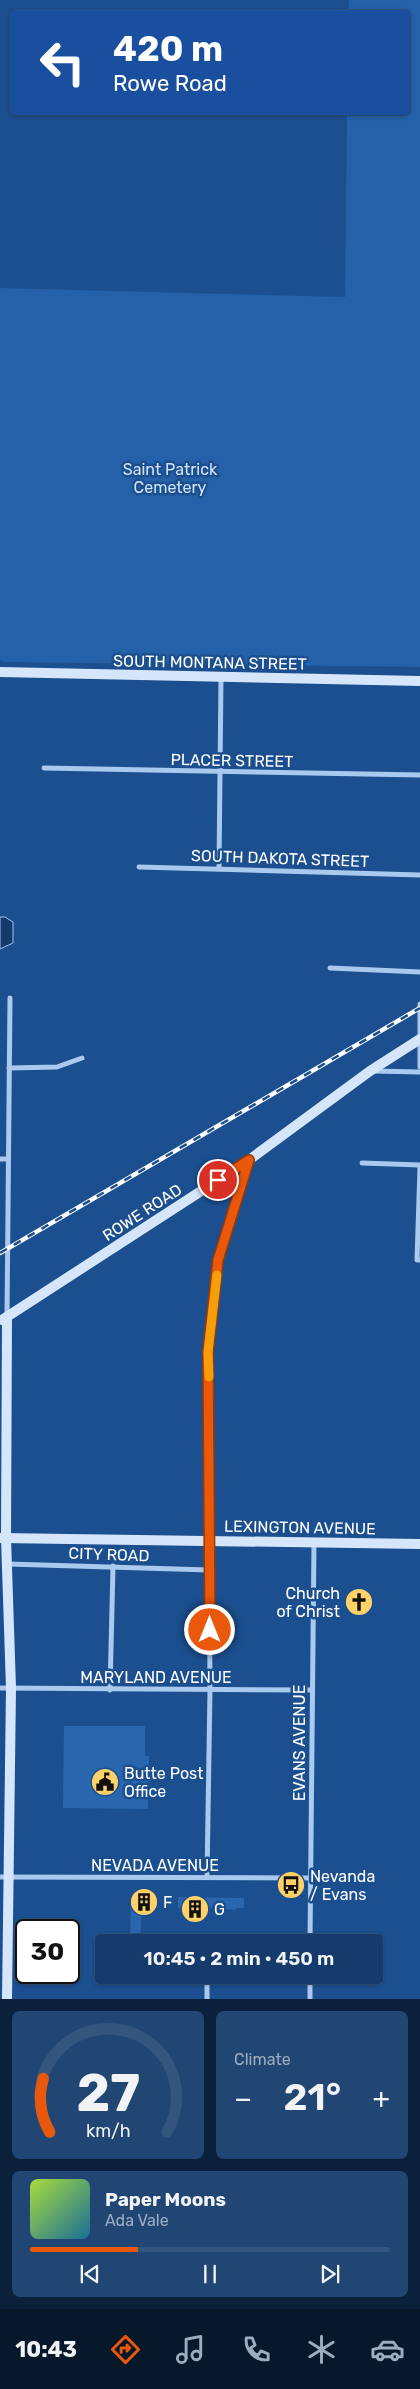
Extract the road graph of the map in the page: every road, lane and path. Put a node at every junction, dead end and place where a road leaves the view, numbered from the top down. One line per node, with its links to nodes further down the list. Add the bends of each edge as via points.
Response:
1 (0, 672): 2 (street, SOUTH MONTANA STREET)
2 (221, 678): 3 (street, SOUTH MONTANA STREET); 5 (street)
3 (420, 681)
4 (44, 768): 5 (street, PLACER STREET)
5 (220, 773): 6 (street, PLACER STREET); 8 (street)
6 (420, 775)
7 (139, 867): 8 (street, SOUTH DAKOTA STREET)
8 (218, 868): 9 (street, SOUTH DAKOTA STREET)
9 (420, 875)
10 (330, 968): 11 (street)
11 (420, 972)
12 (10, 998): 17 (street)
13 (420, 1004): 14 (street)
14 (420, 1039): 16 (street); 18 (street, ROWE ROAD)
15 (82, 1058): 17 (street, via 57,1067)
16 (420, 1067)
17 (9, 1068): 21 (street)
18 (370, 1071): 19 (street); 22 (street, ROWE ROAD)
19 (420, 1072)
20 (0, 1159): 21 (street)
21 (8, 1159): 26 (street)
22 (249, 1160): 26 (street, ROWE ROAD); 28 (street, via 218,1260 208,1352)
23 (362, 1163): 24 (street)
24 (420, 1166): 25 (street)
25 (418, 1260)
26 (3, 1319): 27 (street)
27 (3, 1538): 28 (street, LEXINGTON AVENUE); 31 (street)
28 (209, 1541): 29 (street, LEXINGTON AVENUE); 33 (street)
29 (314, 1543): 30 (street, LEXINGTON AVENUE); 38 (street, EVANS AVENUE)
30 (420, 1544)
31 (8, 1564): 32 (street, CITY ROAD); 35 (street)
32 (113, 1566): 33 (street, CITY ROAD); 36 (street)
33 (210, 1570): 37 (street)
34 (0, 1688): 35 (street, MARYLAND AVENUE)
35 (11, 1688): 36 (street, MARYLAND AVENUE); 39 (street)
36 (110, 1690): 37 (street, MARYLAND AVENUE)
37 (210, 1690): 38 (street, MARYLAND AVENUE); 40 (street)
38 (312, 1690): 41 (street, EVANS AVENUE)
39 (5, 1877): 40 (street, NEVADA AVENUE); 45 (street)
40 (207, 1877): 41 (street, NEVADA AVENUE)
41 (310, 1878): 42 (street, EVANS AVENUE)
42 (310, 1934)
43 (310, 1984): 47 (street)
44 (208, 1986): 46 (street)
45 (7, 1999)
46 (207, 1999)
47 (310, 1999)

